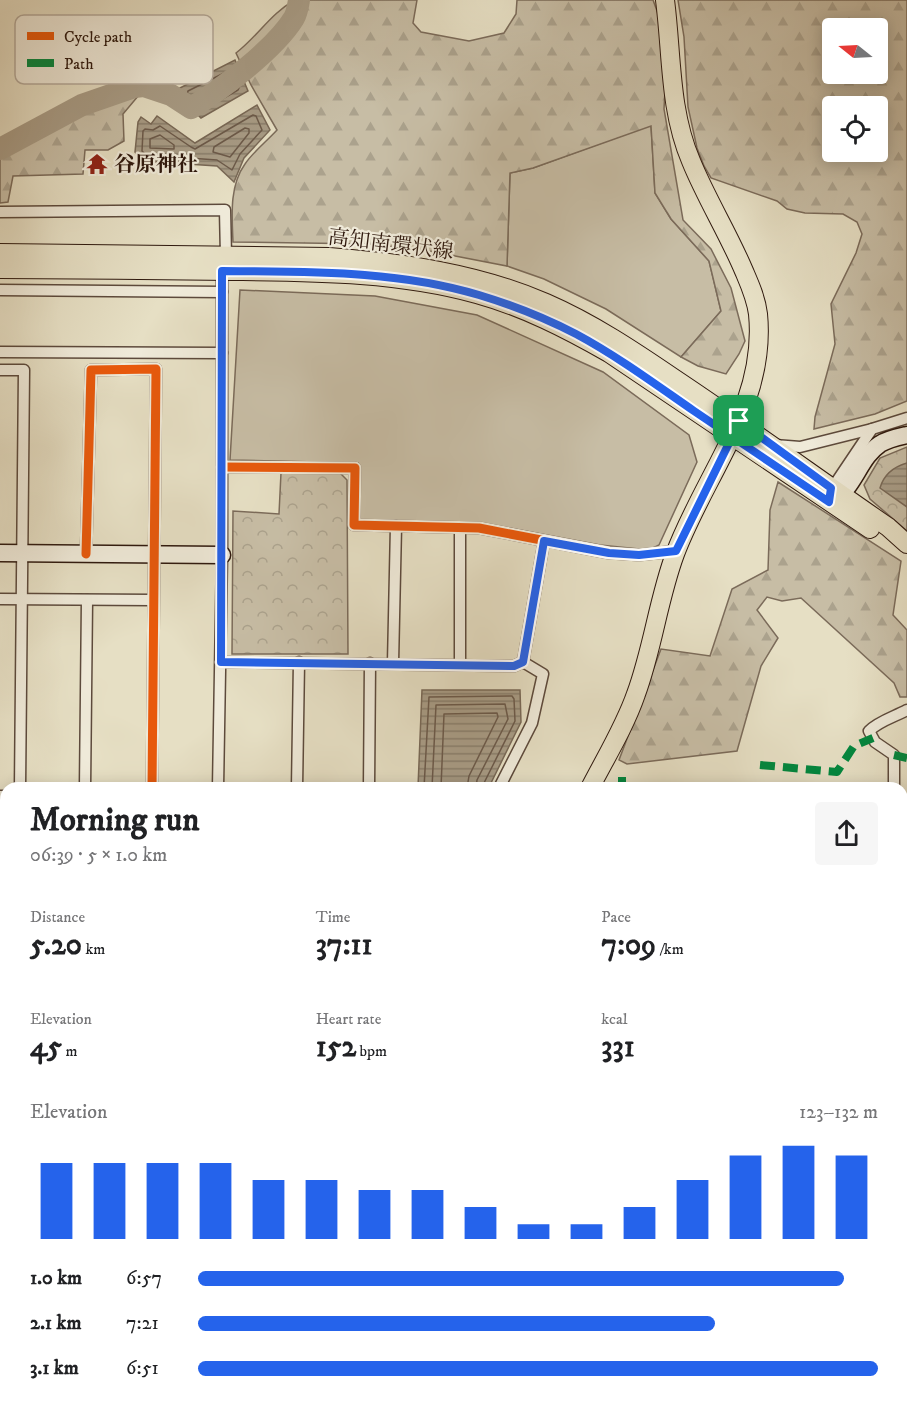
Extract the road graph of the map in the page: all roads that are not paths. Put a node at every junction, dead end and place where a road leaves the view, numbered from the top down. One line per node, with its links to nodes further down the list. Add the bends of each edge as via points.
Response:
1 (665, 0): 12 (main road, via 681,131 690,160 756,298 757,366)
2 (0, 212): 4 (street, via 225,210)
3 (0, 253): 4 (main road, 高知南環状線)
4 (224, 263): 5 (main road, 高知南環状線); 7 (street); 12 (main road, 高知南環状線, via 382,276 477,295 576,334)
5 (0, 269)
6 (0, 291): 7 (street)
7 (222, 292): 9 (street)
8 (0, 352): 9 (street)
9 (222, 353): 16 (street)
10 (0, 369): 24 (street, via 24,370)
11 (907, 418): 13 (street)
12 (735, 429): 15 (main road, 高知南環状線); 17 (main road, 高知南環状線); 22 (main road)
13 (872, 429): 15 (street, via 800,447); 17 (street)
14 (907, 435): 17 (street, via 883,442 871,451)
15 (772, 445): 17 (main road, 高知南環状線)
16 (222, 467): 18 (street, via 355,468 354,525); 28 (street)
17 (834, 495): 21 (main road, 高知南環状線, via 888,527); 25 (main road, 高知南環状線)
18 (396, 526): 19 (street); 37 (street)
19 (460, 528): 20 (street); 38 (street)
20 (544, 541): 22 (street, via 609,553); 35 (street)
21 (907, 544)
22 (676, 551): 47 (main road, via 636,694)
23 (0, 553): 24 (street)
24 (23, 553): 26 (street); 29 (street)
25 (907, 553)
26 (86, 554): 27 (street); 27 (street, via 91,370 156,369)
27 (154, 555): 28 (street); 32 (street)
28 (222, 555): 33 (street)
29 (22, 598): 30 (street); 31 (street); 40 (street)
30 (0, 599)
31 (87, 600): 32 (street); 41 (street)
32 (153, 600): 42 (street)
33 (221, 662): 34 (street); 43 (street)
34 (299, 662): 36 (street); 44 (street)
35 (523, 662): 38 (street, via 514,666); 46 (street, via 543,674 532,723)
36 (370, 663): 37 (street); 45 (street)
37 (393, 663): 38 (street)
38 (460, 664)
39 (907, 710): 48 (street, via 877,723 869,731 875,742 894,755)
40 (20, 782)
41 (85, 782)
42 (152, 782)
43 (218, 782)
44 (297, 782)
45 (369, 782)
46 (502, 782)
47 (593, 782)
48 (894, 782)

